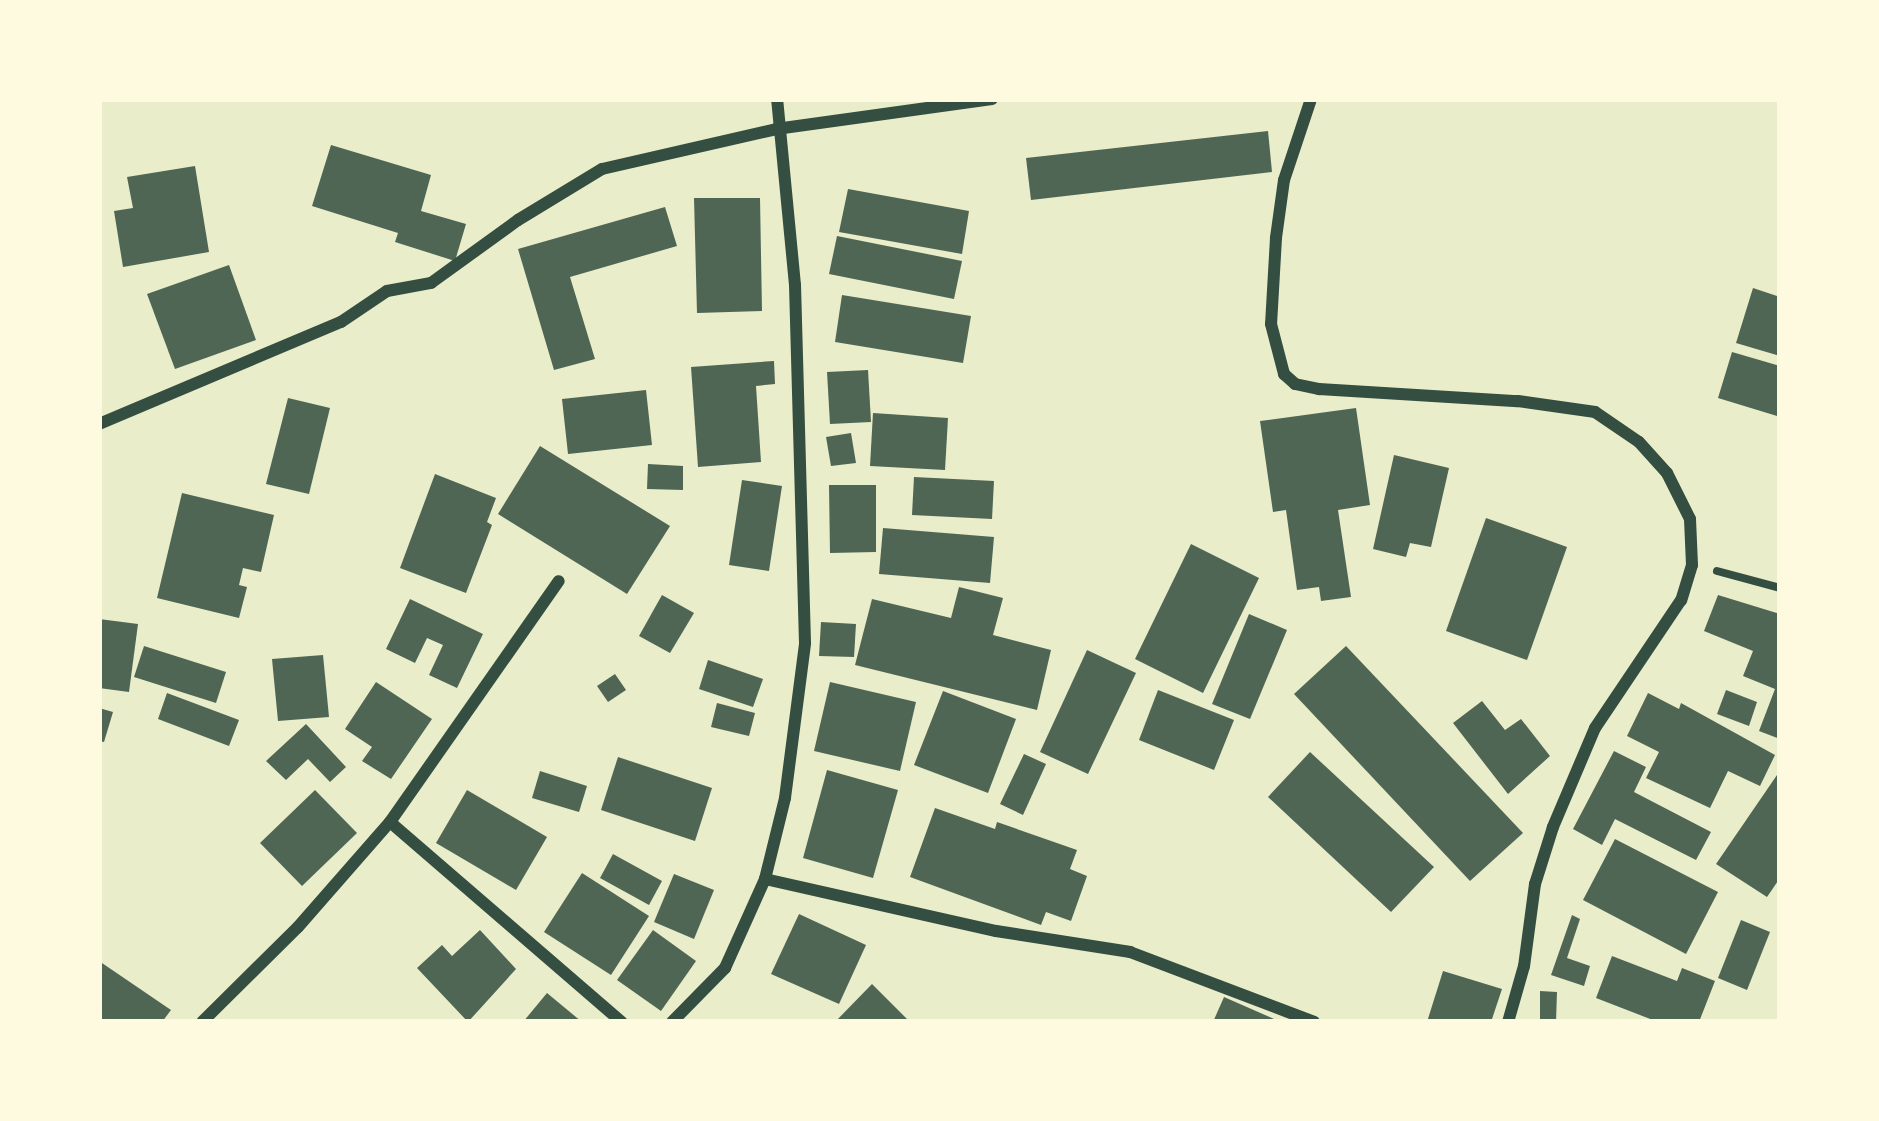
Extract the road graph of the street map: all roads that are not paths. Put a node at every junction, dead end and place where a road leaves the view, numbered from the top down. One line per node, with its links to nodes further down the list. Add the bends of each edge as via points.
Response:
1 (777, 99): 4 (street)
2 (992, 99): 4 (street)
3 (1311, 99): 13 (street, via 1284,180 1276,238 1271,325 1284,374 1319,389 1594,412 1639,442 1690,519 1692,565 1682,600 1594,728 1553,827)
4 (776, 129): 5 (street, via 602,170 430,284 387,291 341,322); 8 (street, via 795,285 805,643 785,798)
5 (99, 424)
6 (559, 581): 7 (street)
7 (390, 822): 9 (street); 10 (street)
8 (765, 879): 11 (street, via 725,968); 12 (street, via 1130,952)
9 (202, 1022)
10 (622, 1022)
11 (672, 1022)
12 (1314, 1022)
13 (1508, 1022)

